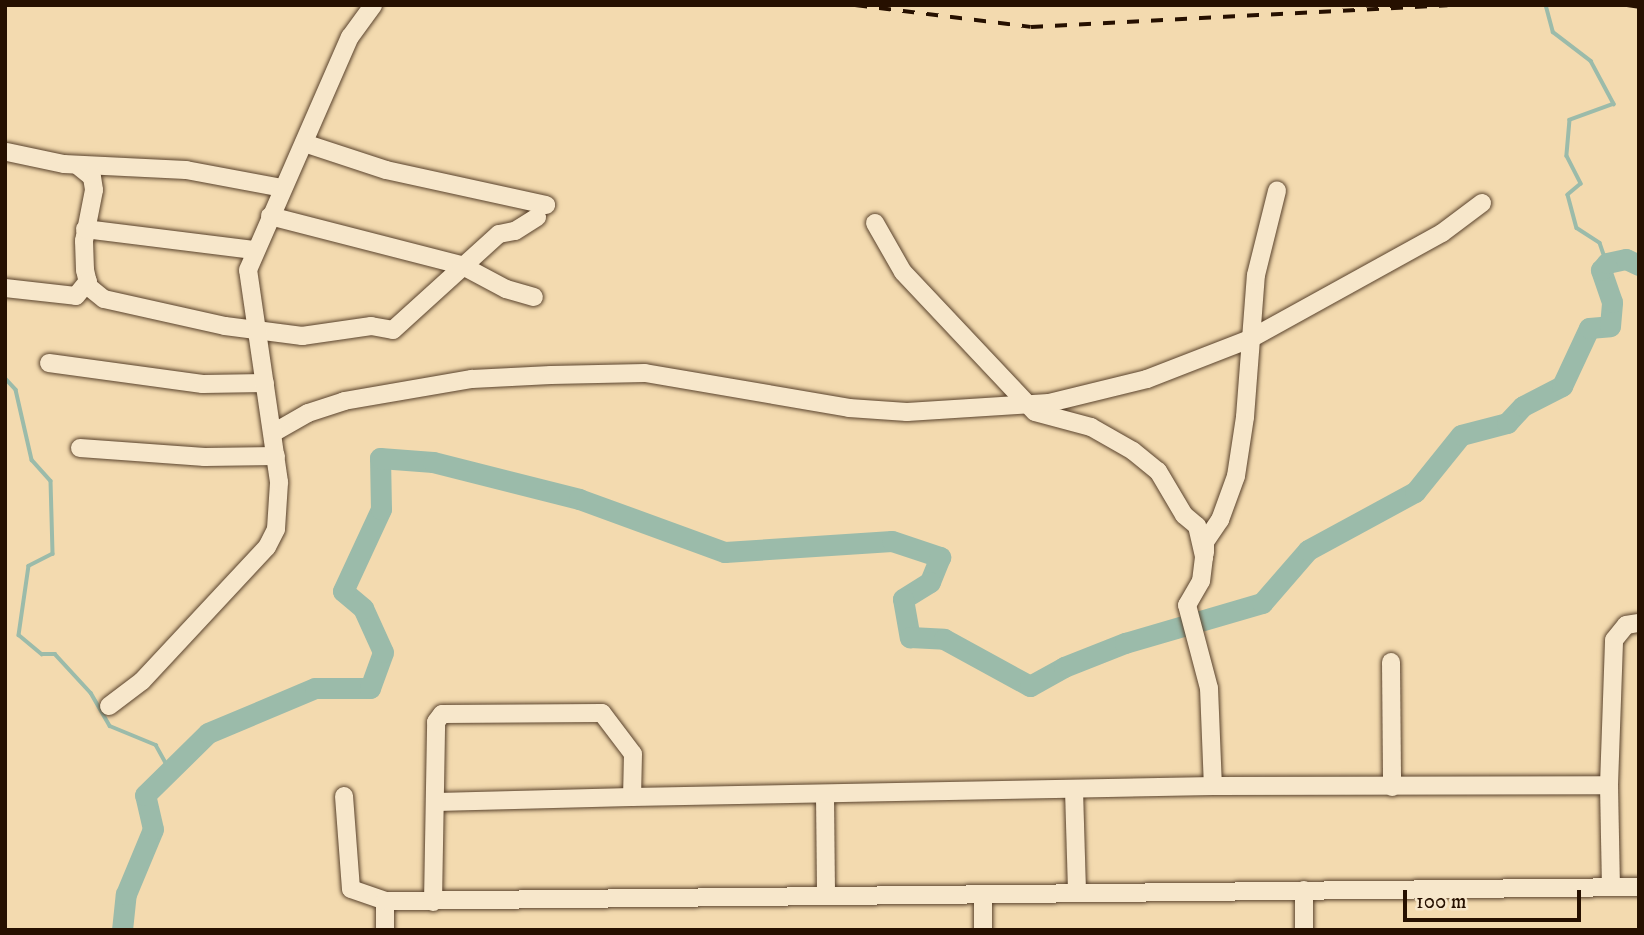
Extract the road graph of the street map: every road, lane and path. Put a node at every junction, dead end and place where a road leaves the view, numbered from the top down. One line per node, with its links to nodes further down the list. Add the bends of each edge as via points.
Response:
1 (373, 5): 2 (street, via 350,37)
2 (304, 143): 5 (street); 12 (street, via 542,211 499,234)
3 (7, 152): 4 (street)
4 (97, 172): 5 (street, via 186,170); 10 (street)
5 (282, 188): 8 (street)
6 (1277, 191): 19 (street, via 1256,275)
7 (1482, 203): 19 (street, via 1442,233)
8 (270, 216): 11 (street); 12 (street)
9 (875, 223): 22 (street, via 903,272)
10 (85, 229): 11 (street); 13 (street)
11 (254, 250): 18 (street, via 248,270)
12 (461, 265): 16 (street, via 506,289); 18 (street, via 443,289 393,330 370,327 302,336)
13 (88, 281): 15 (street); 17 (street)
14 (5, 288): 15 (street)
15 (76, 296): 17 (street)
16 (534, 296)
17 (104, 299): 18 (street)
18 (256, 328): 21 (street)
19 (1250, 339): 22 (street, via 1147,379); 26 (street, via 1236,476 1220,520 1205,542)
20 (49, 363): 21 (street, via 203,384)
21 (265, 383): 23 (street)
22 (1029, 404): 23 (street, via 907,412 849,408 645,373 551,375 472,379 344,401 308,413); 26 (street, via 1046,418 1091,427 1158,471 1184,515 1198,526)
23 (273, 433): 25 (street)
24 (80, 448): 25 (street, via 205,457)
25 (276, 456): 29 (street, via 279,512 267,547 142,681)
26 (1204, 557): 31 (street, via 1201,581 1187,605 1209,688)
27 (1639, 623): 30 (street, via 1626,625 1614,640)
28 (1391, 662): 32 (street)
29 (109, 706)
30 (1609, 785): 32 (street); 38 (street)
31 (1213, 786): 32 (street); 33 (street)
32 (1392, 787)
33 (1074, 790): 35 (street); 41 (street)
34 (344, 796): 44 (street, via 351,889)
35 (825, 796): 36 (street); 42 (street)
36 (632, 797): 37 (street); 37 (street, via 634,756 602,713 445,714 436,722)
37 (436, 802): 45 (street)
38 (1611, 885): 39 (street); 40 (street)
39 (1639, 887)
40 (1304, 890): 41 (street); 48 (street)
41 (1077, 892): 43 (street)
42 (826, 896): 43 (street); 45 (street)
43 (983, 897): 47 (street)
44 (385, 901): 45 (street); 46 (street)
45 (433, 902)
46 (384, 930)
47 (982, 930)
48 (1304, 930)

